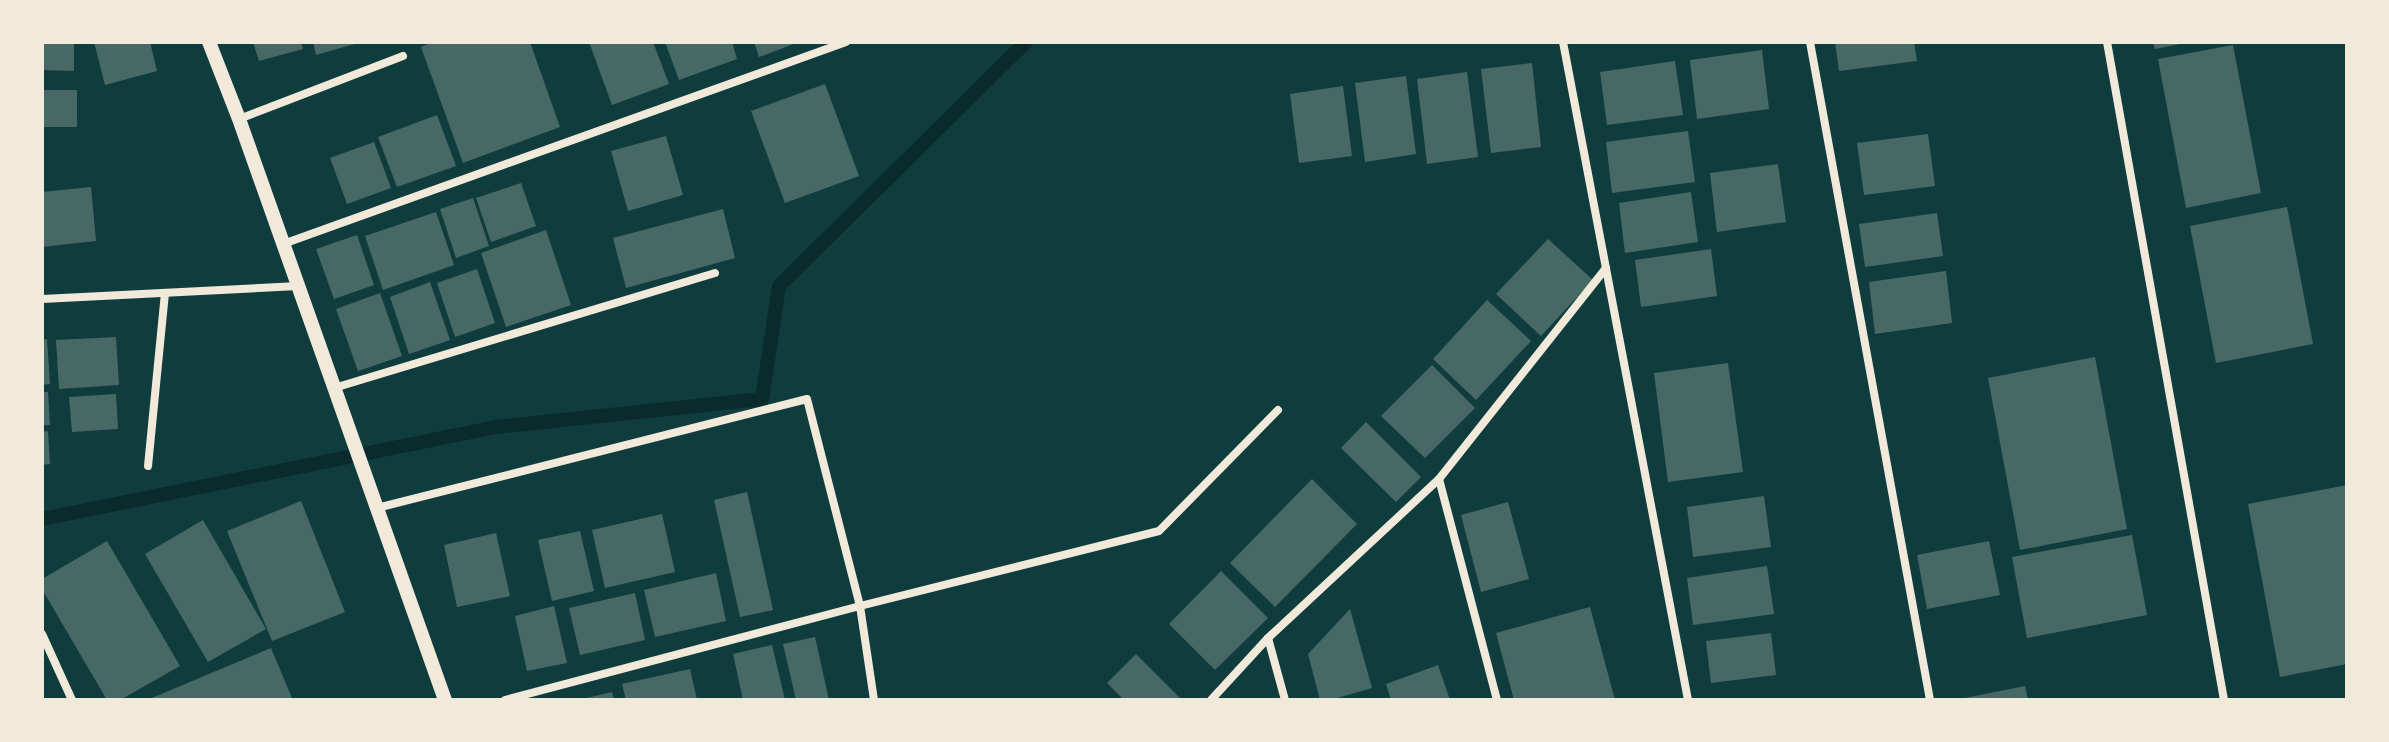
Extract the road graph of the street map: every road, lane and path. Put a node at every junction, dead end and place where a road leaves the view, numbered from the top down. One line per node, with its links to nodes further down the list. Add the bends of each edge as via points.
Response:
1 (209, 42): 7 (street)
2 (846, 42): 8 (street)
3 (1563, 42): 9 (street)
4 (1810, 42): 30 (street)
5 (2107, 42): 31 (street)
6 (403, 56): 7 (street)
7 (239, 119): 8 (street)
8 (283, 244): 11 (street)
9 (1606, 268): 17 (street); 29 (street)
10 (715, 273): 14 (street)
11 (298, 286): 12 (street); 14 (street)
12 (165, 293): 13 (street); 16 (street)
13 (42, 299)
14 (334, 388): 18 (street)
15 (1278, 410): 19 (street, via 1159,531)
16 (148, 466)
17 (1439, 479): 21 (street); 28 (street)
18 (377, 508): 19 (street, via 807,399); 23 (street)
19 (860, 606): 24 (street); 25 (street)
20 (42, 634): 22 (street)
21 (1268, 638): 26 (street); 27 (street)
22 (72, 700)
23 (445, 700)
24 (505, 700)
25 (874, 700)
26 (1211, 700)
27 (1285, 700)
28 (1497, 700)
29 (1688, 700)
30 (1930, 700)
31 (2224, 700)

